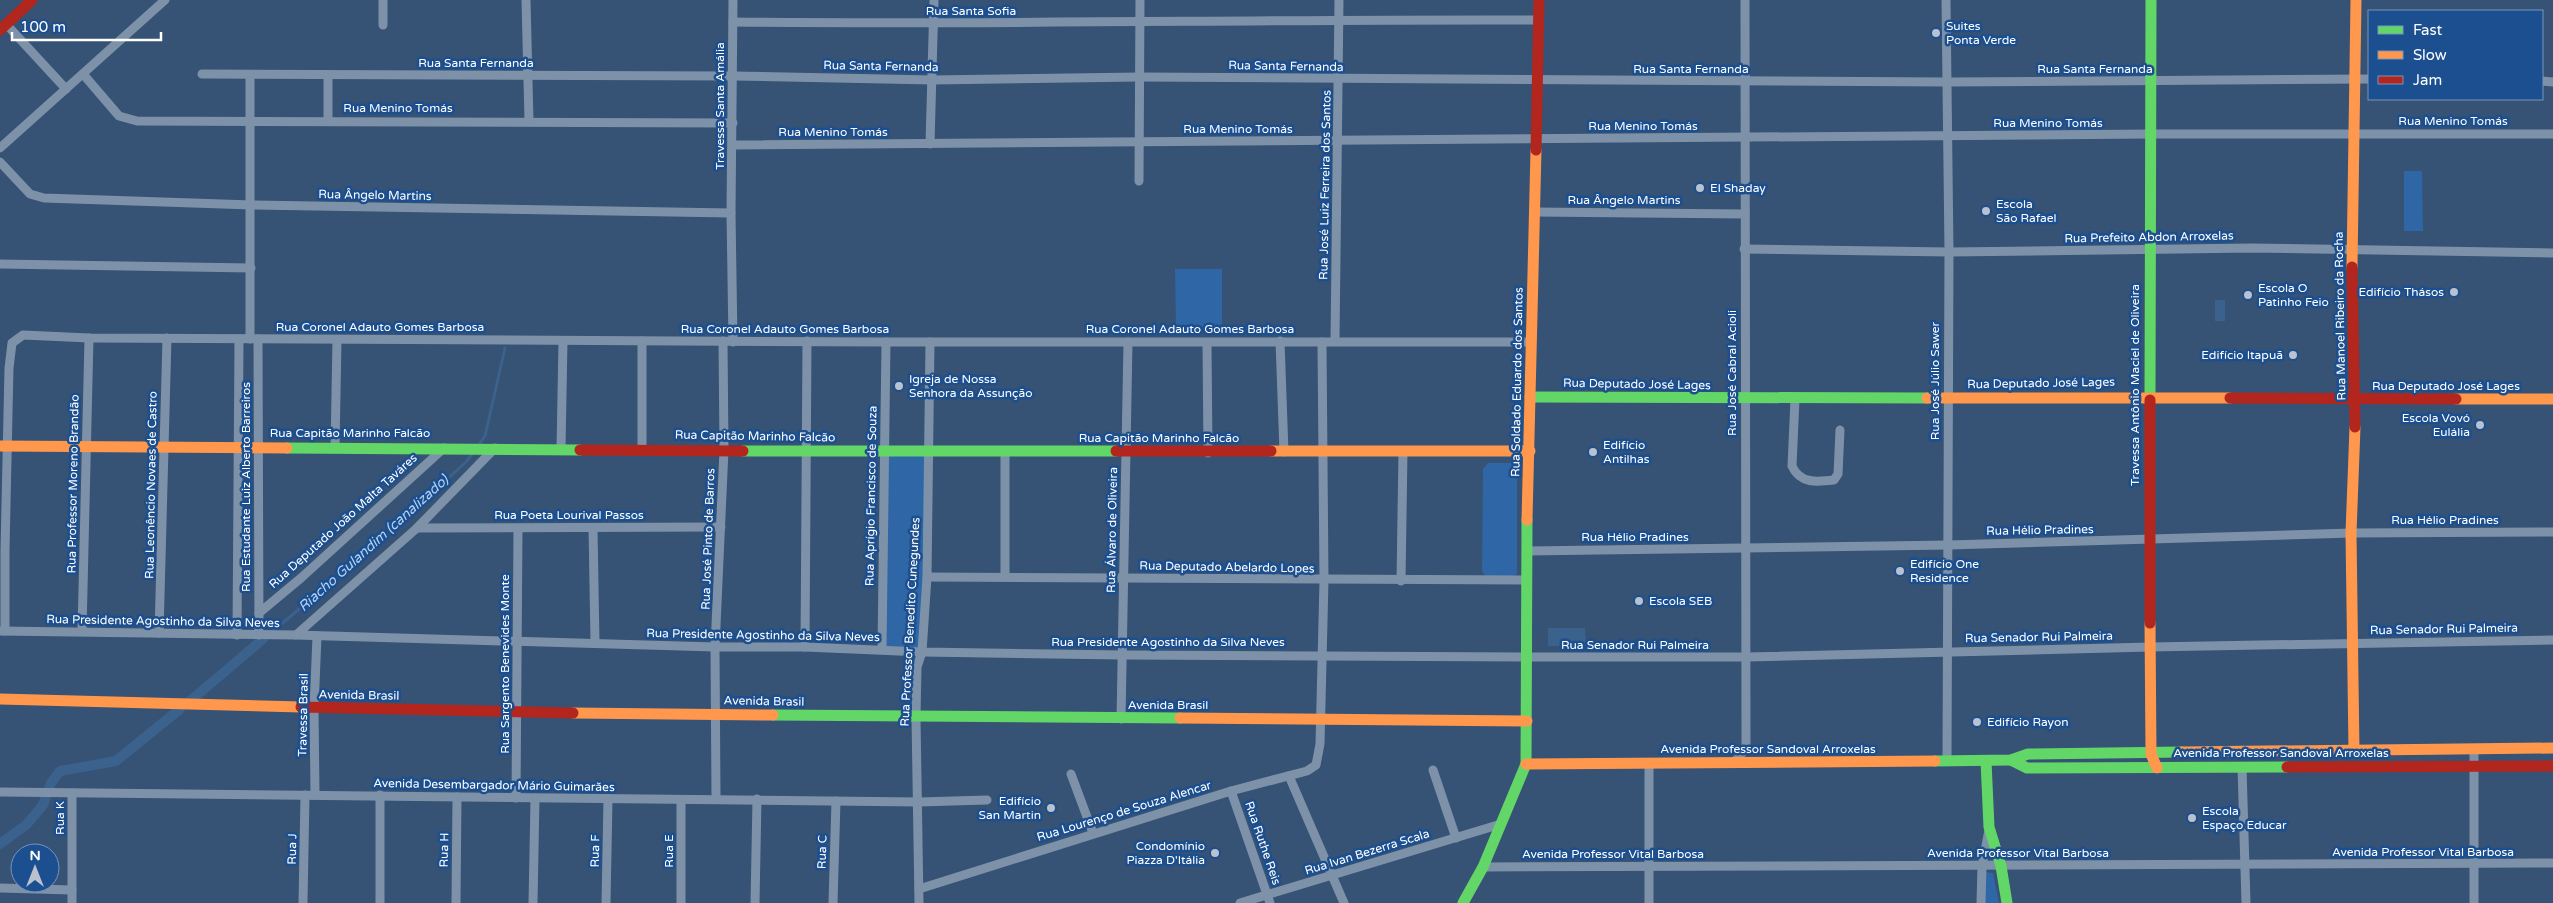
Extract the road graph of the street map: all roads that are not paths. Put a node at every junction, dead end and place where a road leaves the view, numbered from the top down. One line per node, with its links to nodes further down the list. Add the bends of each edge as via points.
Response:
1 (32, 0): 20 (street)
2 (165, 0): 21 (street)
3 (383, 0): 19 (street)
4 (526, 0): 24 (street)
5 (733, 0): 16 (street, Travessa Santa Amália)
6 (934, 0): 18 (street)
7 (1140, 0): 17 (street)
8 (1339, 0): 14 (street, Rua José Luiz Ferreira dos Santos)
9 (1539, 0): 15 (street, Rua Soldado Eduardo dos Santos)
10 (1745, 0): 34 (street, Rua José Cabral Acioli)
11 (1946, 0): 35 (street, Rua José Júlio Sawer)
12 (2151, 0): 33 (street, Travessa Antônio Maciel de Oliveira)
13 (2356, 0): 28 (street, Rua Manoel Ribeiro da Rocha)
14 (1339, 20): 15 (street, Rua Santa Sofia); 17 (street, Rua Santa Sofia); 31 (street, Rua José Luiz Ferreira dos Santos)
15 (1539, 20): 32 (street, Rua Soldado Eduardo dos Santos)
16 (733, 22): 18 (street, Rua Santa Sofia); 26 (street, Travessa Santa Amália)
17 (1140, 23): 18 (street, Rua Santa Sofia); 27 (street)
18 (934, 24): 30 (street)
19 (383, 25)
20 (3, 27): 36 (street)
21 (83, 74): 36 (street); 37 (street, Rua Menino Tomás, via 123,119)
22 (202, 74): 23 (street, Rua Santa Fernanda)
23 (250, 75): 25 (street, Rua Santa Fernanda); 37 (street, Rua Estudante Luiz Alberto Barreiros)
24 (527, 75): 25 (street, Rua Santa Fernanda); 26 (street, Rua Santa Fernanda); 39 (street)
25 (328, 76): 38 (street)
26 (733, 76): 30 (street, Rua Santa Fernanda); 40 (street, Travessa Santa Amália)
27 (1139, 77): 30 (street, Rua Santa Fernanda); 31 (street, Rua Santa Fernanda); 48 (street)
28 (2355, 78): 29 (street, Rua Santa Fernanda); 33 (street, Rua Santa Fernanda); 42 (street, Rua Manoel Ribeiro da Rocha)
29 (2368, 79)
30 (932, 80): 49 (street)
31 (1338, 80): 32 (street, Rua Santa Fernanda); 47 (street, Rua José Luiz Ferreira dos Santos)
32 (1537, 80): 34 (street, Rua Santa Fernanda); 46 (street, Rua Soldado Eduardo dos Santos)
33 (2150, 81): 35 (street, Rua Santa Fernanda); 41 (street, Travessa Antônio Maciel de Oliveira)
34 (1745, 82): 35 (street, Rua Santa Fernanda); 45 (street, Rua José Cabral Acioli)
35 (1947, 82): 44 (street, Rua José Júlio Sawer)
36 (66, 89): 51 (street)
37 (250, 120): 38 (street, Rua Menino Tomás); 54 (street, Rua Estudante Luiz Alberto Barreiros)
38 (328, 120): 39 (street, Rua Menino Tomás)
39 (529, 121): 40 (street, Rua Menino Tomás)
40 (733, 123): 50 (street, Travessa Santa Amália)
41 (2150, 134): 42 (street, Rua Menino Tomás); 44 (street, Rua Menino Tomás); 60 (street, Travessa Antônio Maciel de Oliveira)
42 (2354, 134): 43 (street, Rua Menino Tomás); 59 (street, Rua Manoel Ribeiro da Rocha)
43 (2553, 134)
44 (1948, 136): 45 (street, Rua Menino Tomás); 61 (street, Rua José Júlio Sawer)
45 (1745, 138): 46 (street, Rua Menino Tomás); 57 (street, Rua José Cabral Acioli)
46 (1537, 139): 47 (street, Rua Menino Tomás); 55 (street, Rua Soldado Eduardo dos Santos)
47 (1338, 140): 48 (street, Rua Menino Tomás); 75 (street, Rua José Luiz Ferreira dos Santos)
48 (1139, 142): 49 (street, Rua Menino Tomás); 53 (street)
49 (930, 144): 50 (street, Rua Menino Tomás)
50 (733, 145): 56 (street, Travessa Santa Amália)
51 (0, 148)
52 (0, 162): 54 (street, Rua Ângelo Martins, via 30,194 44,198)
53 (1139, 181)
54 (252, 206): 56 (street, Rua Ângelo Martins); 64 (street, Rua Estudante Luiz Alberto Barreiros)
55 (1534, 212): 57 (street, Rua Ângelo Martins); 81 (street, Rua Soldado Eduardo dos Santos)
56 (731, 213): 76 (street)
57 (1745, 214): 58 (street, Rua José Cabral Acioli)
58 (1744, 249): 61 (street, Rua Prefeito Abdon Arroxelas); 88 (street, Rua José Cabral Acioli)
59 (2351, 249): 60 (street, Rua Prefeito Abdon Arroxelas); 62 (street, Rua Prefeito Abdon Arroxelas); 91 (street, Rua Manoel Ribeiro da Rocha)
60 (2149, 250): 61 (street, Rua Prefeito Abdon Arroxelas); 84 (street, Travessa Antônio Maciel de Oliveira)
61 (1948, 252): 87 (street, Rua José Júlio Sawer)
62 (2553, 253)
63 (0, 264): 64 (street)
64 (251, 268): 68 (street, Rua Estudante Luiz Alberto Barreiros)
65 (89, 338): 66 (street, Rua Coronel Adauto Gomes Barbosa); 83 (street, Rua Coronel Adauto Gomes Barbosa, via 23,335 14,340); 95 (street, Rua Professor Moreno Brandão)
66 (167, 338): 67 (street, Rua Coronel Adauto Gomes Barbosa); 96 (street, Rua Leonêncio Novaes de Castro)
67 (239, 339): 68 (street, Rua Coronel Adauto Gomes Barbosa); 99 (street, Rua Estudante Luiz Alberto Barreiros)
68 (254, 339): 69 (street, Rua Coronel Adauto Gomes Barbosa); 97 (street, Rua Estudante Luiz Alberto Barreiros)
69 (337, 340): 70 (street, Rua Coronel Adauto Gomes Barbosa); 98 (street)
70 (563, 341): 71 (street, Rua Coronel Adauto Gomes Barbosa); 102 (street)
71 (642, 341): 72 (street, Rua Coronel Adauto Gomes Barbosa); 103 (street)
72 (723, 341): 76 (street, Rua Coronel Adauto Gomes Barbosa); 105 (street, Rua José Pinto de Barros)
73 (807, 341): 76 (street, Rua Coronel Adauto Gomes Barbosa); 77 (street, Rua Coronel Adauto Gomes Barbosa); 108 (street)
74 (1280, 341): 80 (street, Rua Coronel Adauto Gomes Barbosa); 82 (street, Rua Coronel Adauto Gomes Barbosa); 113 (street)
75 (1335, 341): 80 (street, Rua Coronel Adauto Gomes Barbosa); 81 (street, Rua Coronel Adauto Gomes Barbosa)
76 (733, 342)
77 (886, 342): 78 (street, Rua Coronel Adauto Gomes Barbosa); 106 (street, Rua Aprígio Francisco de Souza)
78 (930, 342): 79 (street, Rua Coronel Adauto Gomes Barbosa); 104 (street, Rua Professor Benedito Cunegundes)
79 (1128, 342): 82 (street, Rua Coronel Adauto Gomes Barbosa); 112 (street, Rua Álvaro de Oliveira)
80 (1322, 342): 107 (street)
81 (1531, 342): 85 (street, Rua Soldado Eduardo dos Santos)
82 (1207, 343): 115 (street)
83 (4, 368): 94 (street)
84 (2149, 396): 87 (street, Rua Deputado José Lages); 91 (street, Rua Deputado José Lages); 122 (street, Travessa Antônio Maciel de Oliveira)
85 (1530, 397): 86 (street, Rua Deputado José Lages); 93 (street, Rua Soldado Eduardo dos Santos)
86 (1550, 397): 88 (street, Rua Deputado José Lages); 110 (street, via 1541,401 1534,411)
87 (1947, 398): 89 (street, Rua Deputado José Lages); 123 (street, Rua José Júlio Sawer)
88 (1744, 399): 89 (street, Rua Deputado José Lages); 124 (street, Rua José Cabral Acioli)
89 (1795, 399): 92 (street, via 1792,466 1795,473 1811,482 1834,480 1838,474)
90 (2553, 399): 91 (street, Rua Deputado José Lages)
91 (2356, 400): 121 (street, Rua Manoel Ribeiro da Rocha)
92 (1840, 430)
93 (1530, 435): 110 (street, Rua Soldado Eduardo dos Santos); 114 (street)
94 (4, 446): 95 (street, Rua Capitão Marinho Falcão); 125 (street)
95 (86, 446): 96 (street, Rua Capitão Marinho Falcão); 135 (street, Rua Professor Moreno Brandão)
96 (164, 447): 99 (street, Rua Capitão Marinho Falcão); 136 (street, Rua Leonêncio Novaes de Castro)
97 (260, 447): 98 (street, Rua Capitão Marinho Falcão); 99 (street, Rua Capitão Marinho Falcão); 133 (street, Rua Estudante Luiz Alberto Barreiros)
98 (335, 447): 100 (street, Rua Capitão Marinho Falcão)
99 (237, 448): 137 (street, Rua Estudante Luiz Alberto Barreiros)
100 (444, 448): 101 (street, Rua Capitão Marinho Falcão); 133 (street, Rua Deputado João Malta Taváres)
101 (495, 448): 102 (street, Rua Capitão Marinho Falcão); 117 (street)
102 (561, 448): 103 (street, Rua Capitão Marinho Falcão)
103 (642, 449): 105 (street, Rua Capitão Marinho Falcão)
104 (928, 449): 106 (street, Rua Capitão Marinho Falcão); 111 (street, Rua Capitão Marinho Falcão); 127 (street, Rua Professor Benedito Cunegundes)
105 (724, 450): 108 (street, Rua Capitão Marinho Falcão); 116 (street, Rua José Pinto de Barros)
106 (883, 450): 108 (street, Rua Capitão Marinho Falcão); 148 (street, Rua Aprígio Francisco de Souza)
107 (1322, 450): 109 (street, Rua Capitão Marinho Falcão); 113 (street, Rua Capitão Marinho Falcão); 130 (street)
108 (806, 451): 145 (street)
109 (1403, 451): 114 (street, Rua Capitão Marinho Falcão); 132 (street)
110 (1530, 451): 114 (street, Rua Capitão Marinho Falcão); 126 (street, Rua Soldado Eduardo dos Santos)
111 (1005, 452): 112 (street, Rua Capitão Marinho Falcão); 128 (street)
112 (1127, 452): 115 (street, Rua Capitão Marinho Falcão); 129 (street, Rua Álvaro de Oliveira)
113 (1284, 452): 115 (street, Rua Capitão Marinho Falcão)
114 (1509, 452)
115 (1208, 453)
116 (721, 527): 118 (street, Rua Poeta Lourival Passos); 146 (street, Rua José Pinto de Barros)
117 (417, 528): 119 (street, Rua Poeta Lourival Passos); 139 (street)
118 (593, 528): 119 (street, Rua Poeta Lourival Passos); 143 (street)
119 (518, 529): 142 (street, Rua Sargento Benevides Monte)
120 (2553, 532): 121 (street, Rua Hélio Pradines)
121 (2351, 533): 122 (street, Rua Hélio Pradines); 144 (street, Rua Manoel Ribeiro da Rocha)
122 (2150, 540): 123 (street, Rua Hélio Pradines); 147 (street, Travessa Antônio Maciel de Oliveira)
123 (1948, 545): 124 (street, Rua Hélio Pradines); 150 (street, Rua José Júlio Sawer)
124 (1746, 549): 126 (street, Rua Hélio Pradines); 154 (street, Rua José Cabral Acioli)
125 (2, 550): 134 (street)
126 (1527, 550): 131 (street, Rua Soldado Eduardo dos Santos)
127 (927, 576): 128 (street, Rua Deputado Abelardo Lopes); 149 (street, Rua Professor Benedito Cunegundes)
128 (1005, 577): 129 (street, Rua Deputado Abelardo Lopes)
129 (1123, 578): 130 (street, Rua Deputado Abelardo Lopes); 151 (street, Rua Álvaro de Oliveira)
130 (1324, 580): 132 (street, Rua Deputado Abelardo Lopes); 152 (street)
131 (1526, 580): 132 (street, Rua Deputado Abelardo Lopes); 153 (street, Rua Soldado Eduardo dos Santos)
132 (1401, 581)
133 (259, 613): 138 (street, Rua Estudante Luiz Alberto Barreiros)
134 (3, 631): 135 (street, Rua Presidente Agostinho da Silva Neves)
135 (82, 631): 136 (street, Rua Presidente Agostinho da Silva Neves)
136 (160, 633): 137 (street, Rua Presidente Agostinho da Silva Neves)
137 (237, 635): 138 (street, Rua Presidente Agostinho da Silva Neves)
138 (259, 635): 139 (street, Rua Presidente Agostinho da Silva Neves)
139 (296, 635): 140 (street, Rua Presidente Agostinho da Silva Neves)
140 (317, 636): 142 (street, Rua Presidente Agostinho da Silva Neves); 156 (street, Travessa Brasil)
141 (2553, 640): 144 (street, Rua Senador Rui Palmeira)
142 (517, 641): 143 (street, Rua Presidente Agostinho da Silva Neves); 157 (street, Rua Sargento Benevides Monte)
143 (595, 643): 146 (street, Rua Presidente Agostinho da Silva Neves)
144 (2354, 643): 147 (street, Rua Senador Rui Palmeira); 166 (street, Rua Manoel Ribeiro da Rocha)
145 (805, 646): 146 (street, Rua Presidente Agostinho da Silva Neves); 148 (street, Rua Presidente Agostinho da Silva Neves)
146 (715, 647): 158 (street, Rua José Pinto de Barros)
147 (2150, 647): 150 (street, Rua Senador Rui Palmeira); 167 (street, Travessa Antônio Maciel de Oliveira)
148 (882, 649): 149 (street, Rua Presidente Agostinho da Silva Neves)
149 (922, 652): 151 (street, Rua Presidente Agostinho da Silva Neves); 159 (street, Rua Professor Benedito Cunegundes, via 917,667)
150 (1948, 652): 154 (street, Rua Senador Rui Palmeira); 169 (street, Rua José Júlio Sawer)
151 (1122, 655): 152 (street, Rua Presidente Agostinho da Silva Neves); 160 (street, Rua Álvaro de Oliveira)
152 (1321, 656): 153 (street, Rua Presidente Agostinho da Silva Neves); 161 (street)
153 (1526, 657): 154 (street, Rua Senador Rui Palmeira); 162 (street, Rua Soldado Eduardo dos Santos)
154 (1747, 657): 163 (street, Rua José Cabral Acioli)
155 (0, 699): 156 (street, Avenida Brasil)
156 (314, 708): 157 (street, Avenida Brasil); 185 (street, Travessa Brasil)
157 (517, 713): 158 (street, Avenida Brasil); 189 (street, Rua Sargento Benevides Monte)
158 (717, 714): 159 (street, Avenida Brasil); 191 (street, Rua José Pinto de Barros)
159 (916, 717): 160 (street, Avenida Brasil); 197 (street, Rua Professor Benedito Cunegundes)
160 (1121, 719): 161 (street, Avenida Brasil)
161 (1321, 719): 162 (street, Avenida Brasil); 181 (street, Rua Lourenço de Souza Alencar, via 1316,765)
162 (1527, 721): 173 (street, Rua Soldado Eduardo dos Santos)
163 (1746, 746): 171 (street, via 1739,758); 172 (street, via 1753,758)
164 (2553, 748): 165 (street, Avenida Professor Sandoval Arroxelas)
165 (2474, 749): 166 (street, Avenida Professor Sandoval Arroxelas); 175 (street)
166 (2354, 751): 167 (street, Avenida Professor Sandoval Arroxelas)
167 (2151, 754): 168 (street, Avenida Professor Sandoval Arroxelas, via 2028,754); 178 (street, Travessa Antônio Maciel de Oliveira)
168 (2011, 760): 170 (street, Avenida Professor Sandoval Arroxelas); 178 (street, Avenida Professor Sandoval Arroxelas, via 2027,768)
169 (1947, 761): 170 (street, Avenida Professor Sandoval Arroxelas); 172 (street, Avenida Professor Sandoval Arroxelas)
170 (1986, 761): 199 (street)
171 (1731, 763): 172 (street, Avenida Professor Sandoval Arroxelas); 174 (street, Avenida Professor Sandoval Arroxelas)
172 (1764, 763)
173 (1526, 764): 174 (street, Avenida Professor Sandoval Arroxelas); 198 (street)
174 (1649, 764): 205 (street)
175 (2474, 766): 176 (street, Avenida Professor Sandoval Arroxelas); 177 (street, Avenida Professor Sandoval Arroxelas); 204 (street)
176 (2553, 766)
177 (2242, 767): 178 (street, Avenida Professor Sandoval Arroxelas); 203 (street)
178 (2157, 768)
179 (1433, 770): 201 (street)
180 (1071, 774): 200 (street)
181 (1289, 776): 182 (street, Rua Lourenço de Souza Alencar); 209 (street)
182 (1232, 791): 200 (street, Rua Lourenço de Souza Alencar); 213 (street, Rua Ruthe Reis)
183 (0, 792): 184 (street, Avenida Desembargador Mário Guimarães)
184 (72, 793): 186 (street, Avenida Desembargador Mário Guimarães); 212 (street, Rua K)
185 (315, 794): 186 (street, Avenida Desembargador Mário Guimarães); 187 (street, Avenida Desembargador Mário Guimarães)
186 (305, 795): 215 (street, Rua J)
187 (380, 795): 188 (street, Avenida Desembargador Mário Guimarães); 216 (street)
188 (457, 797): 189 (street, Avenida Desembargador Mário Guimarães); 217 (street, Rua H)
189 (516, 798): 190 (street, Avenida Desembargador Mário Guimarães)
190 (535, 798): 192 (street, Avenida Desembargador Mário Guimarães); 218 (street)
191 (716, 798): 193 (street, Avenida Desembargador Mário Guimarães); 194 (street, Avenida Desembargador Mário Guimarães)
192 (608, 799): 194 (street, Avenida Desembargador Mário Guimarães); 219 (street, Rua F)
193 (757, 799): 196 (street, Avenida Desembargador Mário Guimarães); 221 (street)
194 (681, 800): 220 (street, Rua E)
195 (987, 800): 197 (street, Avenida Desembargador Mário Guimarães)
196 (836, 801): 197 (street, Avenida Desembargador Mário Guimarães); 222 (street, Rua C)
197 (919, 802): 211 (street, Rua Professor Benedito Cunegundes)
198 (1501, 824): 201 (street, Rua Ivan Bezerra Scala); 208 (street)
199 (1989, 827): 206 (street); 207 (street)
200 (1093, 833): 211 (street, Rua Lourenço de Souza Alencar)
201 (1456, 838): 209 (street, Rua Ivan Bezerra Scala)
202 (2553, 863): 204 (street, Avenida Professor Vital Barbosa)
203 (2245, 865): 204 (street, Avenida Professor Vital Barbosa); 207 (street, Avenida Professor Vital Barbosa); 230 (street)
204 (2473, 865): 231 (street)
205 (1650, 866): 206 (street, Avenida Professor Vital Barbosa); 208 (street, Avenida Professor Vital Barbosa); 227 (street)
206 (1982, 866): 207 (street, Avenida Professor Vital Barbosa); 228 (street)
207 (2002, 866): 229 (street)
208 (1483, 867): 226 (street)
209 (1333, 876): 213 (street, Rua Ivan Bezerra Scala); 225 (street)
210 (0, 888): 212 (street)
211 (919, 888): 223 (street, Rua Professor Benedito Cunegundes)
212 (72, 890): 214 (street, Rua K)
213 (1269, 899): 224 (street, Rua Ivan Bezerra Scala)
214 (72, 903)
215 (303, 903)
216 (380, 903)
217 (456, 903)
218 (533, 903)
219 (606, 903)
220 (681, 903)
221 (756, 903)
222 (833, 903)
223 (919, 903)
224 (1240, 903)
225 (1344, 903)
226 (1463, 903)
227 (1649, 903)
228 (1981, 903)
229 (2008, 903)
230 (2246, 903)
231 (2474, 903)

